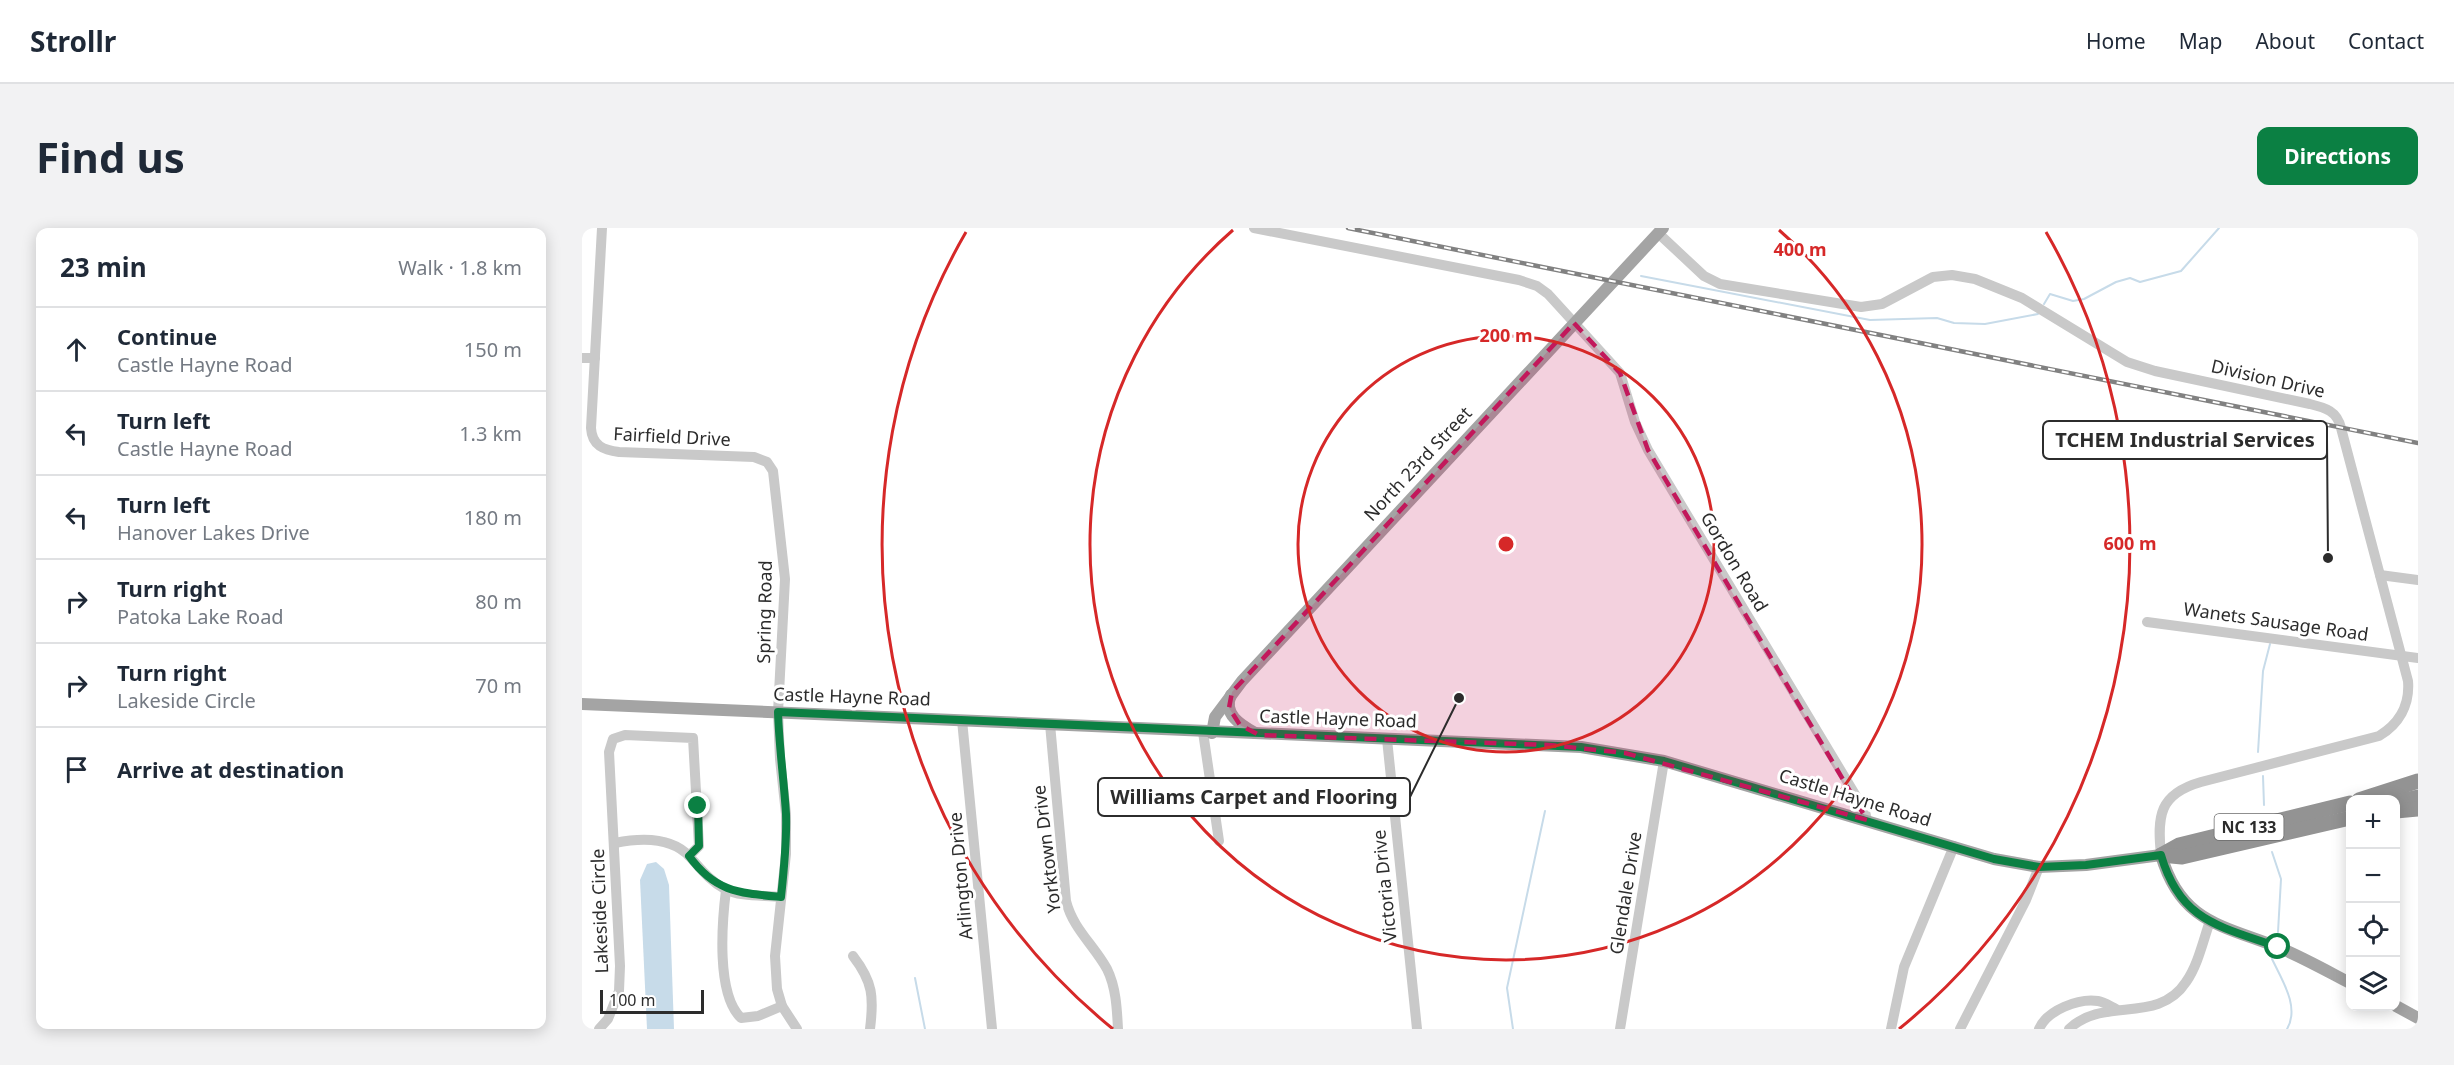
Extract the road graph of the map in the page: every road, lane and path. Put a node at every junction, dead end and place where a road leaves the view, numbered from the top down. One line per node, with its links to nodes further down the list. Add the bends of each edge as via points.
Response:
1 (602, 228): 6 (street, Fairfield Drive)
2 (1254, 228): 4 (street, Gordon Road, via 1519,280 1543,290)
3 (1661, 230): 4 (main road, North 23rd Street); 8 (street, Division Drive, via 1704,276 1720,284 1855,307 1882,304 1933,277 1975,279 2022,297 2108,353 2135,365 2328,409 2340,421)
4 (1574, 323): 13 (main road, North 23rd Street); 33 (street, Gordon Road, via 1620,373 1648,450)
5 (582, 358): 6 (street)
6 (595, 358): 7 (street, Fairfield Drive, via 591,432 599,446 620,452 764,460 773,471)
7 (778, 513): 15 (street, Spring Road, via 785,579)
8 (2380, 575): 9 (street); 11 (street, Division Drive)
9 (2418, 579)
10 (2147, 622): 11 (street, Wanets Sausage Road)
11 (2401, 656): 12 (street, Wanets Sausage Road); 38 (street, Division Drive, via 2408,699 2401,717 2386,732 2178,790 2160,814)
12 (2418, 657)
13 (1232, 692): 18 (main road, North 23rd Street); 19 (main road, via 1231,714 1240,725)
14 (582, 704): 15 (main road, Castle Hayne Road / NC 133)
15 (778, 712): 16 (main road, Castle Hayne Road / NC 133); 42 (street, Spring Road, via 786,814)
16 (962, 720): 17 (main road, Castle Hayne Road / NC 133); 53 (street, Arlington Drive)
17 (1050, 724): 18 (main road, Castle Hayne Road / NC 133); 54 (street, Yorktown Drive, via 1068,909 1112,979)
18 (1208, 733): 19 (main road, Castle Hayne Road / NC 133); 35 (street)
19 (1259, 735): 20 (main road, Castle Hayne Road / NC 133)
20 (1387, 739): 21 (main road, Castle Hayne Road / NC 133, via 1581,747); 55 (street, Victoria Drive)
21 (1664, 761): 33 (main road, Castle Hayne Road / NC 133); 56 (street, Glendale Drive)
22 (2418, 782): 24 (highway)
23 (2418, 788): 25 (highway)
24 (2375, 795)
25 (2387, 795)
26 (2418, 797): 27 (highway)
27 (2400, 801)
28 (2346, 806): 38 (highway, NC 133, via 2179,845)
29 (2346, 807): 34 (highway)
30 (2418, 809): 31 (highway)
31 (2400, 811)
32 (2346, 819): 34 (highway, NC 133)
33 (1867, 820): 37 (main road, Castle Hayne Road / NC 133)
34 (2304, 827): 38 (highway, NC 133, via 2182,857)
35 (1219, 841)
36 (615, 843): 39 (street, via 653,840 673,844); 39 (street, Lakeside Circle, via 609,752 613,739 625,735 693,738 699,846); 50 (street, Lakeside Circle, via 619,991 608,1019)
37 (1954, 846): 40 (main road, Castle Hayne Road / NC 133, via 1994,859); 57 (street, via 1904,967)
38 (2161, 855): 40 (main road, Castle Hayne Road / NC 133); 43 (main road, via 2173,888 2183,902)
39 (689, 856): 41 (street, via 700,872)
40 (2039, 867): 58 (street)
41 (726, 890): 42 (street); 46 (street, via 722,940 726,982 734,1011 741,1018)
42 (781, 897): 46 (street, Spring Road, via 775,956)
43 (2210, 921): 45 (main road, via 2294,954); 48 (street, via 2191,973 2179,991 2147,1009)
44 (853, 956): 52 (street, via 871,986)
45 (2346, 981)
46 (782, 1006): 51 (street)
47 (2400, 1008): 49 (main road)
48 (2116, 1009): 59 (street, via 2097,1001 2086,1002 2057,1010); 60 (street, via 2085,1018)
49 (2418, 1018)
50 (599, 1029)
51 (797, 1029)
52 (870, 1029)
53 (992, 1029)
54 (1119, 1029)
55 (1417, 1029)
56 (1620, 1029)
57 (1891, 1029)
58 (1960, 1029)
59 (2039, 1029)
60 (2069, 1029)

